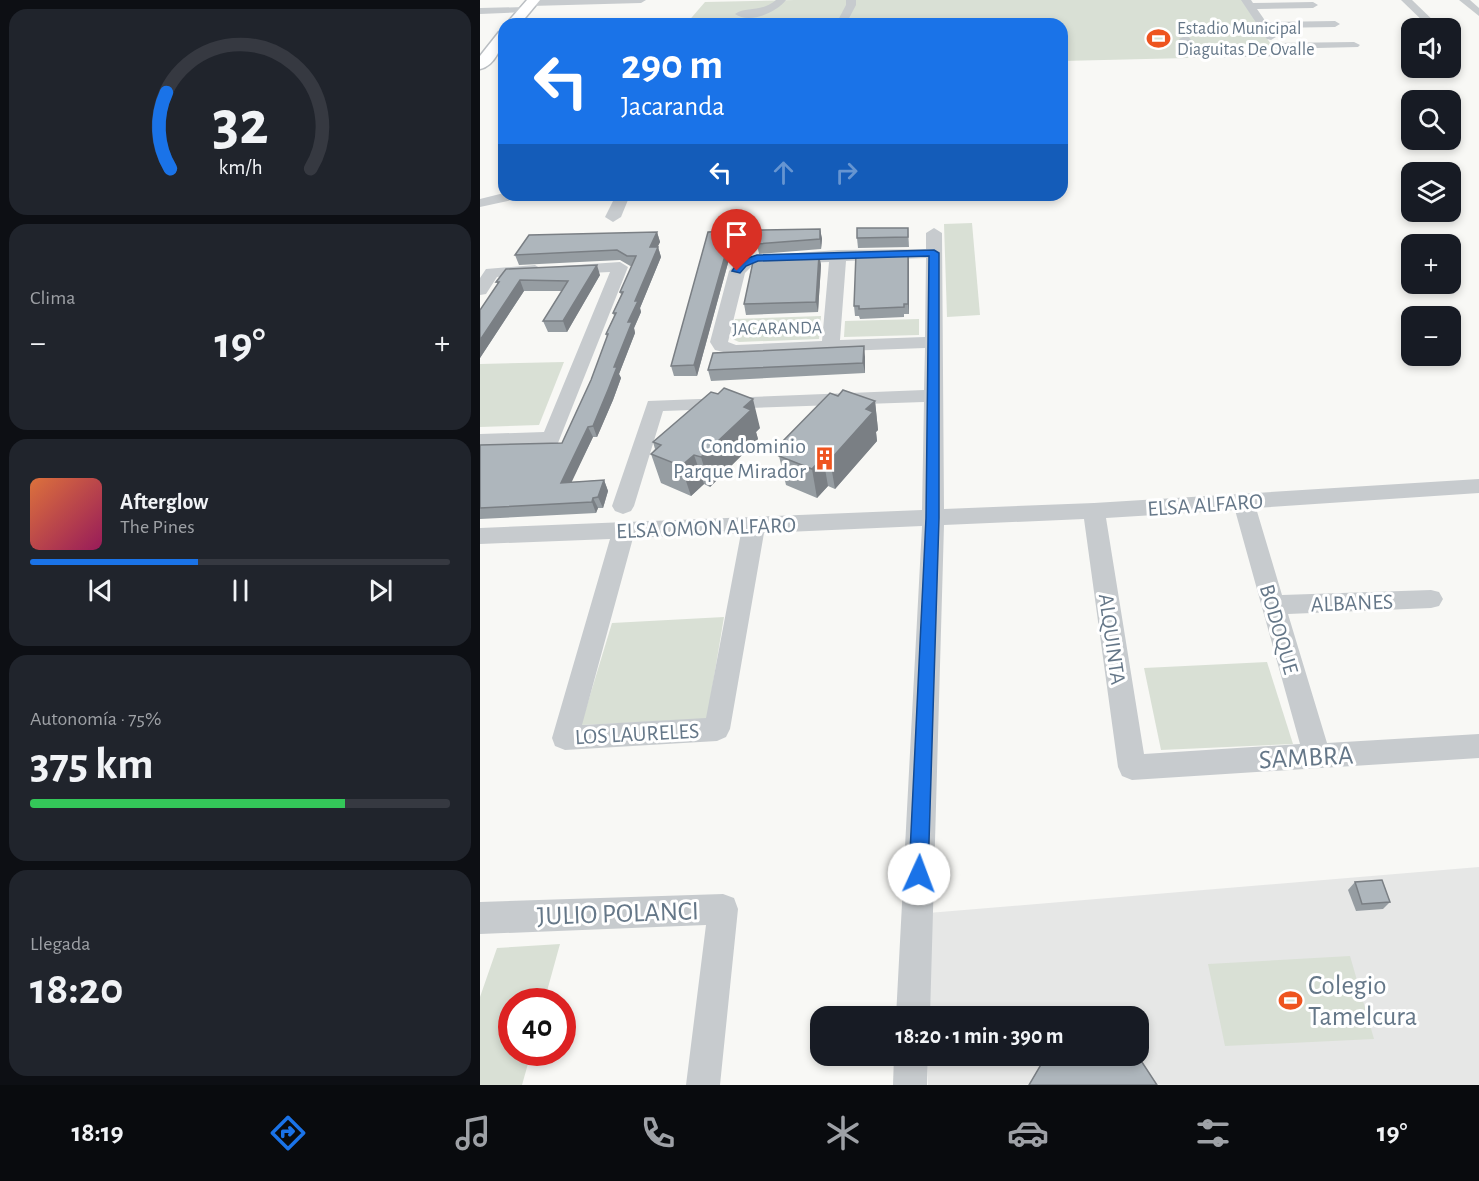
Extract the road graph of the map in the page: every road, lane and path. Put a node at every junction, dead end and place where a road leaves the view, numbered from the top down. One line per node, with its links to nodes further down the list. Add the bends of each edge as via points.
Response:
1 (641, 0): 7 (street)
2 (781, 0): 10 (street, via 770,10)
3 (851, 0): 15 (street)
4 (1406, 0): 16 (street)
5 (1464, 0): 11 (street)
6 (1248, 3): 8 (street); 18 (street)
7 (530, 4): 9 (street); 13 (main road)
8 (1313, 5)
9 (480, 11)
10 (760, 12): 12 (street); 14 (street)
11 (1479, 13)
12 (740, 14)
13 (518, 18)
14 (762, 18)
15 (844, 18)
16 (1425, 18)
17 (1335, 24): 18 (street)
18 (1262, 25): 22 (street)
19 (1185, 39): 22 (street, via 1195,55)
20 (1354, 45): 22 (street)
21 (487, 49): 23 (main road)
22 (1281, 52)
23 (480, 65)
24 (498, 199): 26 (street)
25 (620, 201): 27 (street)
26 (480, 203)
27 (613, 217)
28 (934, 233): 29 (street)
29 (934, 253): 30 (street, JACARANDA); 32 (street)
30 (838, 255): 33 (street); 33 (street, JACARANDA, via 757,258 743,264 737,271 719,342 725,349 736,350)
31 (480, 290): 35 (street, via 492,272 620,267 551,438)
32 (934, 342): 33 (street, JACARANDA); 34 (street)
33 (831, 346)
34 (933, 396): 38 (street, via 655,405); 40 (street)
35 (480, 441)
36 (1478, 486): 37 (street, ELSA ALFARO)
37 (1243, 501): 39 (street, ELSA ALFARO); 45 (street, BODOQUE)
38 (623, 506)
39 (1094, 511): 40 (street, ELSA ALFARO); 48 (street, ALQUINTA)
40 (933, 518): 41 (street, ELSA OMON ALFARO); 50 (street)
41 (754, 525): 42 (street, ELSA OMON ALFARO); 42 (street, LOS LAURELES, via 717,729 565,738)
42 (624, 530): 43 (street, ELSA OMON ALFARO)
43 (480, 536)
44 (1431, 599): 45 (street, ALBANES)
45 (1273, 605): 47 (street, BODOQUE)
46 (1479, 746): 47 (street, SAMBRA)
47 (1317, 756): 48 (street, SAMBRA)
48 (1132, 767)
49 (480, 918): 52 (street, JULIO POLANCI, via 723,909)
50 (913, 1006)
51 (911, 1066): 53 (street)
52 (703, 1085)
53 (910, 1085)

